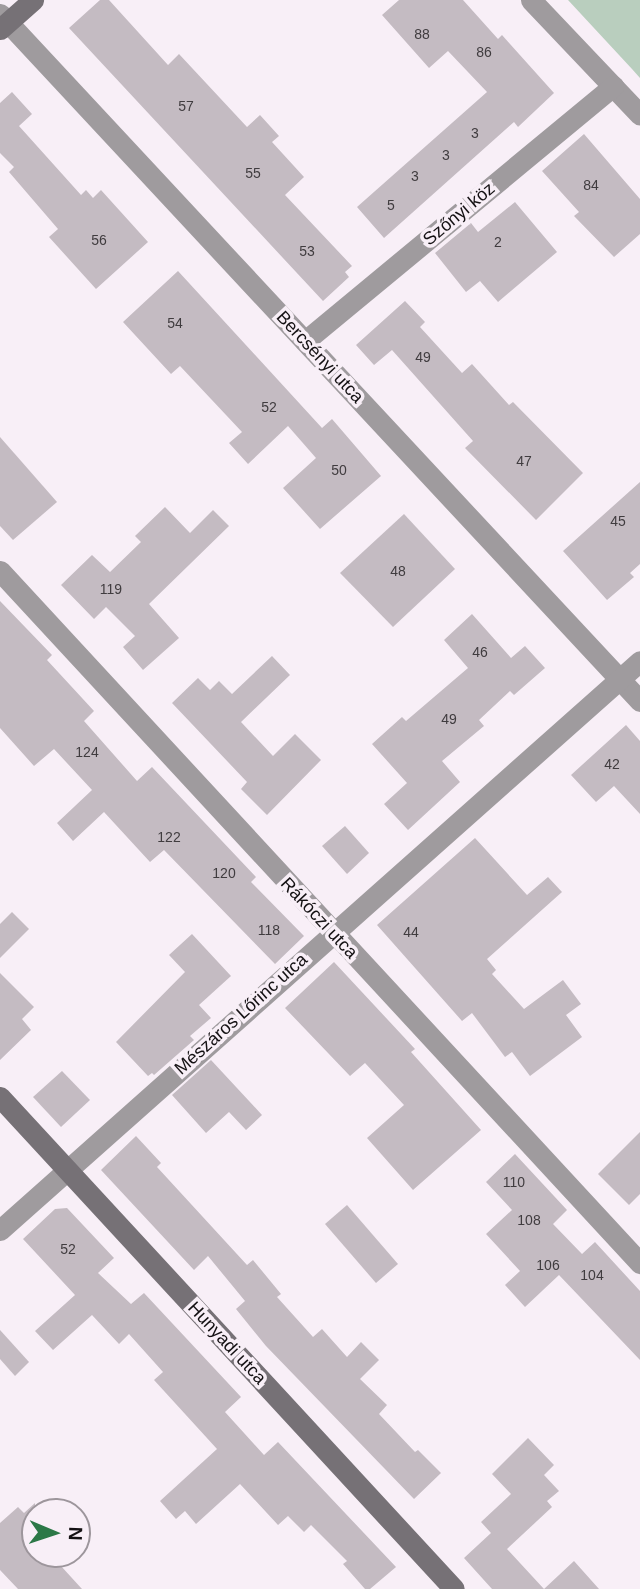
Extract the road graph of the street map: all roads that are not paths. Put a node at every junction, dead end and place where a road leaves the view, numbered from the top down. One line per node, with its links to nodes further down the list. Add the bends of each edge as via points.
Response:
1 (33, 0): 3 (street)
2 (531, 0): 4 (street)
3 (3, 22): 6 (street, Bercsényi utca)
4 (613, 86): 5 (street); 6 (street, Szőnyi köz)
5 (640, 115)
6 (305, 341): 9 (street, Bercsényi utca)
7 (0, 572): 11 (street, Rákóczi utca)
8 (640, 661): 9 (street, Mészáros Lőrinc utca)
9 (620, 679): 10 (street, Bercsényi utca); 11 (street, Mészáros Lőrinc utca)
10 (640, 701)
11 (332, 933): 13 (street, Mészáros Lőrinc utca); 15 (street, Rákóczi utca)
12 (0, 1097): 13 (street, Hunyadi utca)
13 (67, 1169): 14 (street, Mészáros Lőrinc utca); 16 (street, Hunyadi utca)
14 (0, 1230)
15 (640, 1263)
16 (454, 1589)

